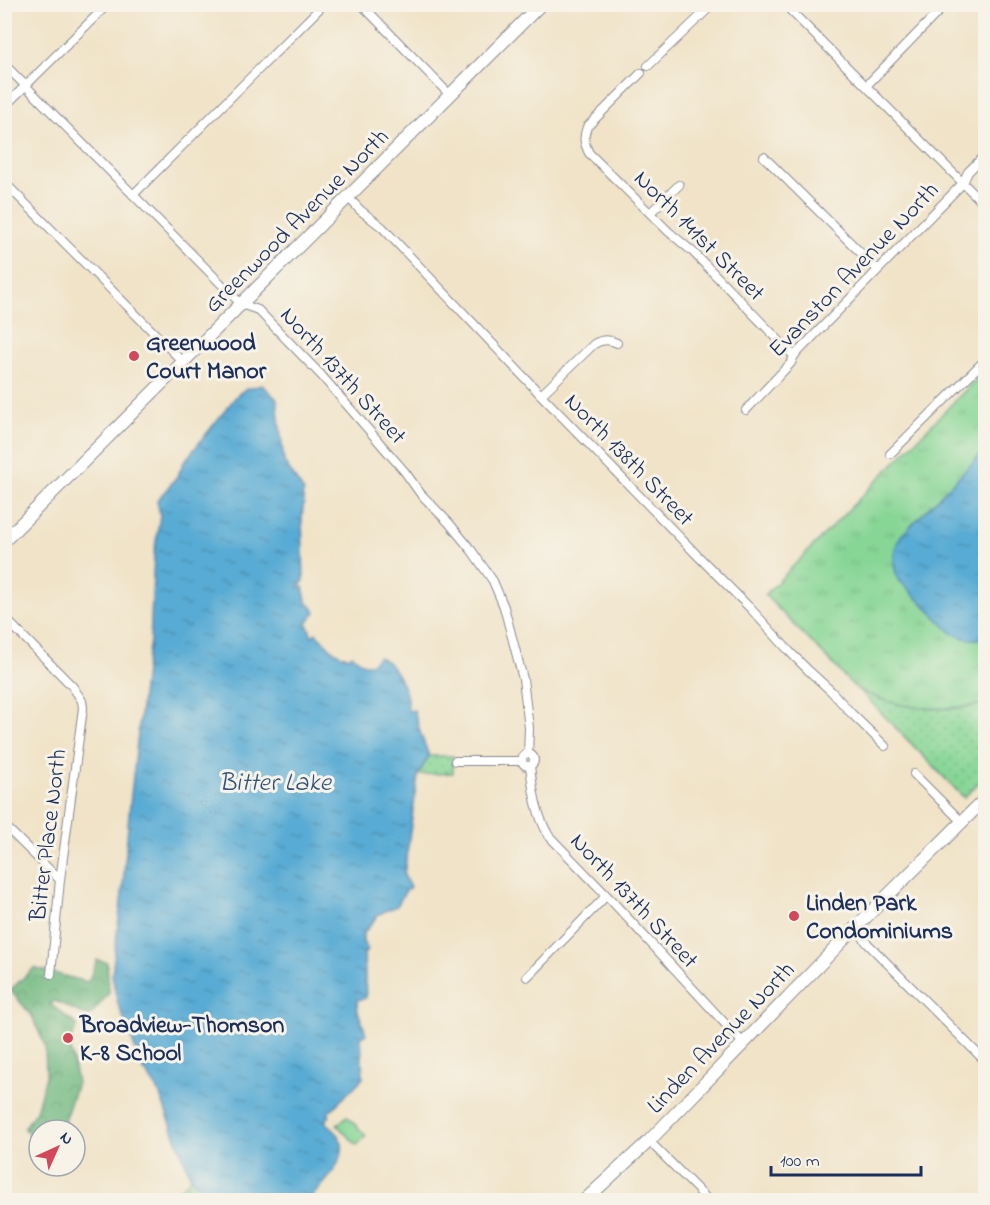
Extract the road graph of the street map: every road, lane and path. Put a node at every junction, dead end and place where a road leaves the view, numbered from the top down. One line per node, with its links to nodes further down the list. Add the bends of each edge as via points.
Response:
1 (108, 4): 11 (street)
2 (324, 4): 20 (street)
3 (362, 4): 13 (street)
4 (541, 4): 13 (main road, Greenwood Avenue North)
5 (713, 4): 9 (street)
6 (784, 4): 12 (street)
7 (946, 4): 12 (street)
8 (4, 64): 11 (street, North 137th Street)
9 (648, 66)
10 (641, 73): 23 (street, North 141st Street, via 587,127 584,138 589,153)
11 (26, 85): 14 (street); 20 (street, North 137th Street)
12 (866, 86): 18 (street)
13 (451, 96): 21 (main road, Greenwood Avenue North)
14 (4, 107)
15 (986, 154): 18 (street, Evanston Avenue North)
16 (764, 157): 24 (street)
17 (4, 182): 29 (street)
18 (963, 183): 22 (street); 24 (street, Evanston Avenue North)
19 (679, 185): 23 (street)
20 (133, 195): 25 (street, North 137th Street)
21 (349, 198): 25 (main road, Greenwood Avenue North); 30 (street, North 138th Street, via 382,227)
22 (986, 206)
23 (650, 213): 27 (street, North 141st Street)
24 (878, 270): 27 (street, Evanston Avenue North)
25 (241, 304): 29 (main road, Greenwood Avenue North); 36 (street, North 137th Street, via 258,310 321,375 450,523 493,581 523,680 530,728)
26 (617, 343): 30 (street, via 602,340 594,344)
27 (794, 356): 31 (street, Evanston Avenue North)
28 (986, 358): 32 (street)
29 (183, 362): 33 (main road, Greenwood Avenue North)
30 (541, 395): 35 (street, North 138th Street)
31 (746, 410)
32 (890, 454)
33 (4, 541)
34 (4, 617): 44 (street, Bitter Place North, via 73,687 81,701 83,714)
35 (885, 746)
36 (528, 754): 37 (street); 39 (street, via 534,759)
37 (521, 760): 38 (street); 39 (street, via 524,766)
38 (455, 761)
39 (530, 766): 45 (street, North 137th Street, via 543,825)
40 (914, 774): 42 (street)
41 (986, 798): 42 (main road, Linden Avenue North)
42 (962, 821): 46 (main road, Linden Avenue North)
43 (4, 825): 44 (street)
44 (60, 880): 47 (street, Bitter Place North)
45 (606, 896): 48 (street); 49 (street, North 137th Street)
46 (856, 927): 49 (main road, Linden Avenue North); 50 (street, via 867,944)
47 (51, 974)
48 (527, 977)
49 (743, 1043): 51 (main road, Linden Avenue North)
50 (986, 1062)
51 (649, 1141): 52 (main road, Linden Avenue North); 53 (street)
52 (585, 1200)
53 (708, 1200)

